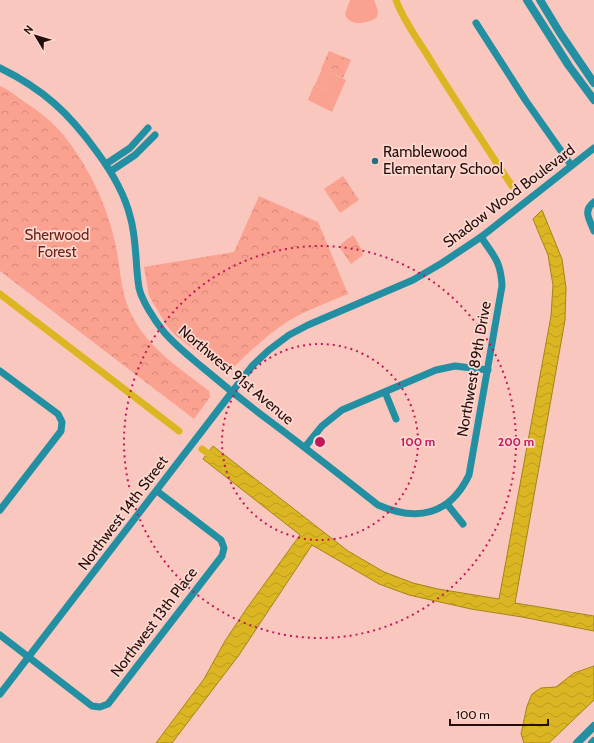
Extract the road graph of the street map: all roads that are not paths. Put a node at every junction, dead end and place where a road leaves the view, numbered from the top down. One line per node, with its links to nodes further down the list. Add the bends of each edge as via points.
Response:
1 (527, 0): 6 (street)
2 (540, 0): 5 (street)
3 (476, 23): 11 (street)
4 (0, 68): 10 (street, Northwest 91st Avenue, via 20,77 62,108)
5 (594, 83)
6 (594, 100)
7 (148, 128): 10 (street, via 130,148)
8 (154, 135): 12 (street, via 134,155)
9 (594, 148): 11 (street, Shadow Wood Boulevard)
10 (106, 164): 12 (street, Northwest 91st Avenue)
11 (571, 165): 15 (street, Shadow Wood Boulevard)
12 (111, 171): 19 (street, Northwest 91st Avenue, via 130,216 140,289 151,314 187,354)
13 (594, 202): 14 (street, via 587,210 587,216)
14 (594, 231)
15 (481, 237): 16 (street, Shadow Wood Boulevard, via 413,280 308,325); 17 (street, Northwest 89th Drive, via 497,259 502,286)
16 (269, 350): 19 (street, Northwest 14th Street)
17 (488, 370): 20 (street, via 455,366 436,370); 24 (street, Northwest 89th Drive, via 469,475 464,486)
18 (1, 374): 25 (street, via 58,414 62,422 61,431)
19 (232, 392): 22 (street, Northwest 91st Avenue); 23 (street, Northwest 14th Street)
20 (385, 392): 21 (street); 22 (street, via 342,410 322,426)
21 (396, 419)
22 (305, 447): 24 (street, Northwest 91st Avenue, via 378,505 405,514 418,514)
23 (157, 491): 28 (street, Northwest 14th Street); 28 (street, Northwest 13th Place, via 221,540 224,548 222,556 108,704 92,706)
24 (447, 504): 26 (street)
25 (0, 510)
26 (463, 524)
27 (0, 635): 28 (street)
28 (28, 657): 29 (street, Northwest 14th Street)
29 (0, 694)
30 (594, 726): 31 (street)
31 (577, 743)

